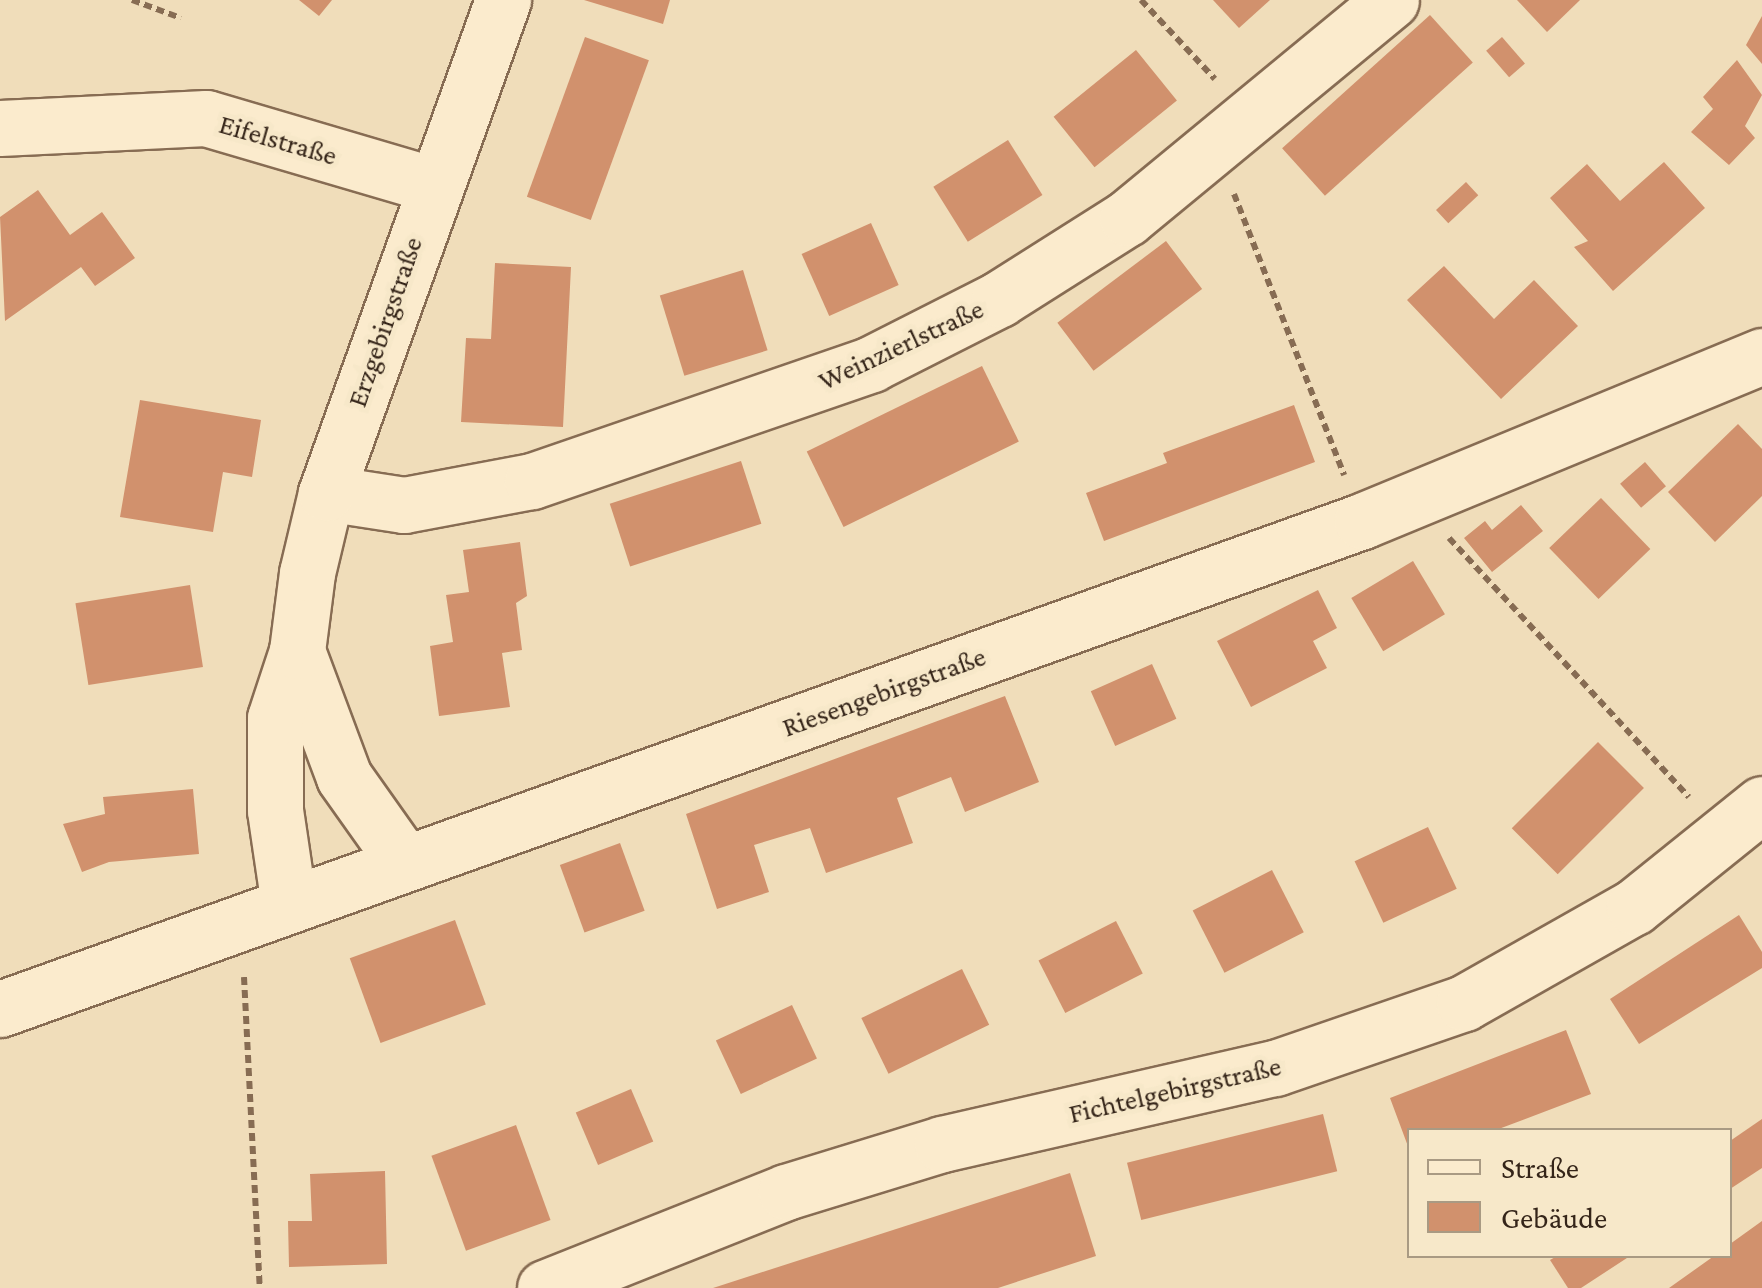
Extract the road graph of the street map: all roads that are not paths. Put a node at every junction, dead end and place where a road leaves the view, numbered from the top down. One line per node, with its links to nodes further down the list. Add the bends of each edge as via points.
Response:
1 (503, 0): 4 (street, Erzgebirgstraße)
2 (1392, 0): 6 (street, Weinzierlstraße, via 1235,135 999,299 870,364 532,481 404,505)
3 (0, 128): 4 (street, Eifelstraße, via 206,118)
4 (433, 185): 6 (street, Erzgebirgstraße)
5 (1762, 356): 9 (street, Riesengebirgstraße, via 1414,501)
6 (326, 493): 7 (street, Erzgebirgstraße)
7 (297, 651): 9 (street, via 344,777); 10 (street, Erzgebirgstraße, via 275,718 275,810)
8 (1743, 820): 12 (street, Fichtelgebirgstraße, via 1566,951 1446,1010 1275,1068 873,1165)
9 (405, 863): 10 (street, Riesengebirgstraße)
10 (289, 904): 11 (street, Riesengebirgstraße)
11 (0, 1010)
12 (545, 1288)

